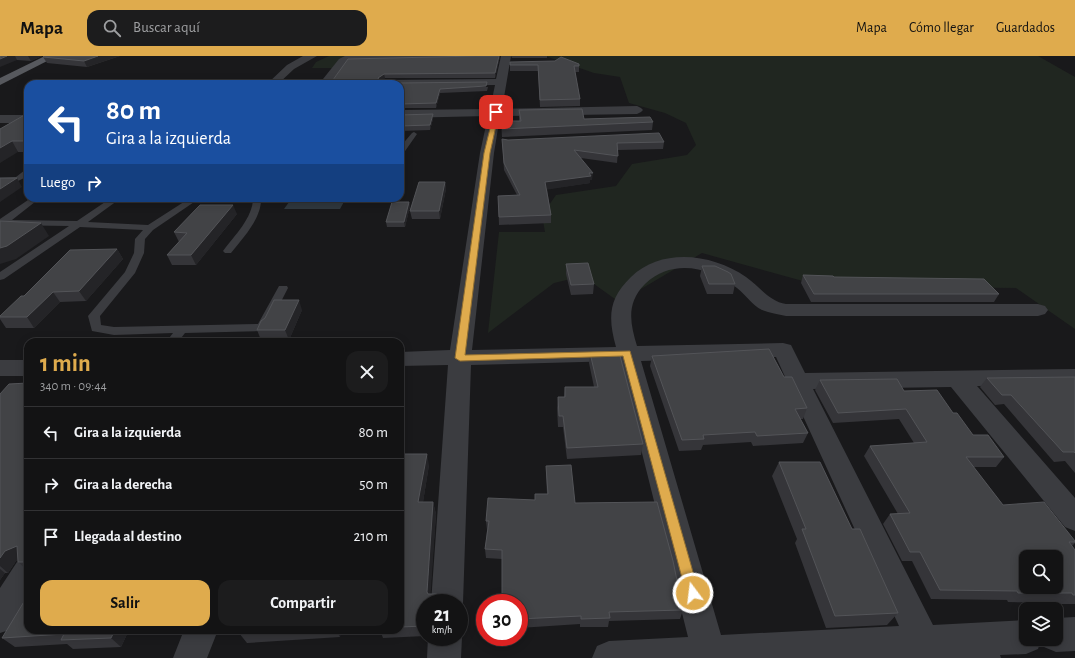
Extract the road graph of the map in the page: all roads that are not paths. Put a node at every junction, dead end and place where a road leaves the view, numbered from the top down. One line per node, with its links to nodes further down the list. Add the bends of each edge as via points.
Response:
1 (34, 56): 9 (main road)
2 (52, 56): 13 (main road)
3 (312, 56): 10 (street, via 286,68)
4 (450, 56): 5 (street); 7 (street); 14 (street)
5 (477, 56)
6 (349, 57): 7 (street); 11 (street)
7 (399, 57): 12 (street)
8 (507, 66): 14 (street); 18 (street)
9 (0, 72)
10 (276, 80)
11 (328, 80)
12 (387, 80)
13 (0, 82)
14 (440, 82): 15 (street)
15 (404, 83)
16 (637, 110): 17 (street)
17 (575, 111): 18 (street); 22 (street)
18 (496, 112): 19 (street); 43 (street, via 487,153)
19 (404, 114)
20 (0, 119): 21 (street)
21 (24, 119)
22 (580, 124)
23 (414, 134): 24 (lane)
24 (404, 147)
25 (24, 175): 26 (lane)
26 (18, 179): 27 (lane); 28 (lane)
27 (24, 179)
28 (0, 180)
29 (30, 202): 33 (lane)
30 (111, 202): 34 (lane)
31 (190, 202): 35 (lane)
32 (258, 202): 36 (lane, via 256,211)
33 (1, 222): 34 (lane)
34 (78, 224): 35 (lane); 37 (lane)
35 (150, 228): 40 (lane, via 140,239 139,253 130,273 94,316 96,328 114,331)
36 (228, 251)
37 (0, 277)
38 (283, 288): 40 (lane, via 262,327)
39 (1038, 310): 42 (street, via 786,310 764,304 738,280 712,267 694,262 677,263 662,265 648,272 630,289 621,309 621,327)
40 (181, 330): 41 (lane)
41 (175, 338)
42 (627, 353): 43 (street); 48 (street, via 780,349 785,352); 61 (street)
43 (460, 358): 44 (street); 52 (street)
44 (404, 359)
45 (14, 368): 49 (street)
46 (1075, 377): 47 (street)
47 (957, 379): 48 (street); 50 (street)
48 (798, 381): 60 (street)
49 (0, 385)
50 (1075, 518)
51 (24, 578): 53 (street)
52 (447, 594)
53 (0, 617)
54 (199, 634): 62 (street)
55 (1075, 634): 56 (street)
56 (1063, 635)
57 (1019, 639): 59 (street)
58 (445, 646): 63 (street)
59 (979, 649): 60 (street)
60 (927, 650): 61 (street)
61 (710, 656): 64 (street)
62 (190, 658)
63 (444, 658)
64 (609, 658)

